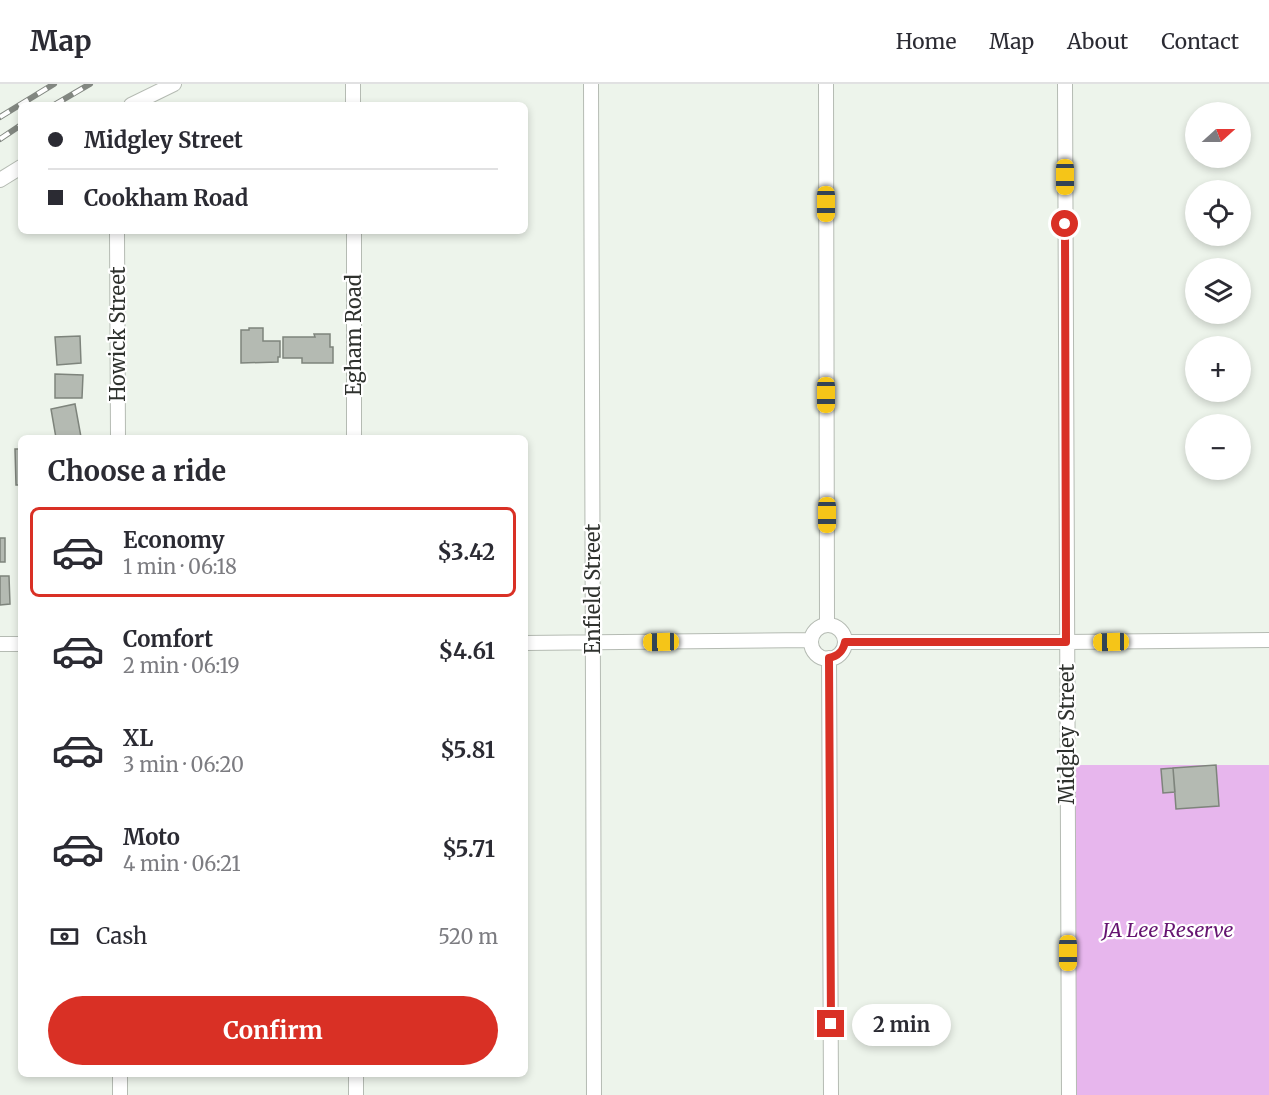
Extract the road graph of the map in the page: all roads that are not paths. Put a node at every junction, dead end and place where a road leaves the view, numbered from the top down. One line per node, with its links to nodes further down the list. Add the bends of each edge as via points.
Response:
1 (174, 84): 6 (street)
2 (353, 84): 7 (street)
3 (591, 84): 20 (street, Enfield Street)
4 (826, 84): 14 (street)
5 (1065, 84): 18 (street, Midgley Street)
6 (137, 102)
7 (353, 102)
8 (18, 169): 9 (street)
9 (0, 180)
10 (117, 234): 12 (street, Howick Street)
11 (354, 234): 13 (street, Egham Road)
12 (118, 435)
13 (354, 435)
14 (827, 625): 15 (street, via 818,628); 17 (street, via 841,631)
15 (811, 640): 20 (street); 23 (street, via 818,655)
16 (1269, 640): 18 (street)
17 (845, 642): 18 (street); 23 (street, via 839,655)
18 (1066, 642): 30 (street, Midgley Street)
19 (528, 643): 20 (street)
20 (593, 643): 28 (street, Enfield Street)
21 (0, 644): 22 (street)
22 (18, 644)
23 (829, 658): 29 (street)
24 (120, 1077): 26 (street)
25 (356, 1077): 27 (street)
26 (120, 1095)
27 (356, 1095)
28 (594, 1095)
29 (831, 1095)
30 (1069, 1095)

